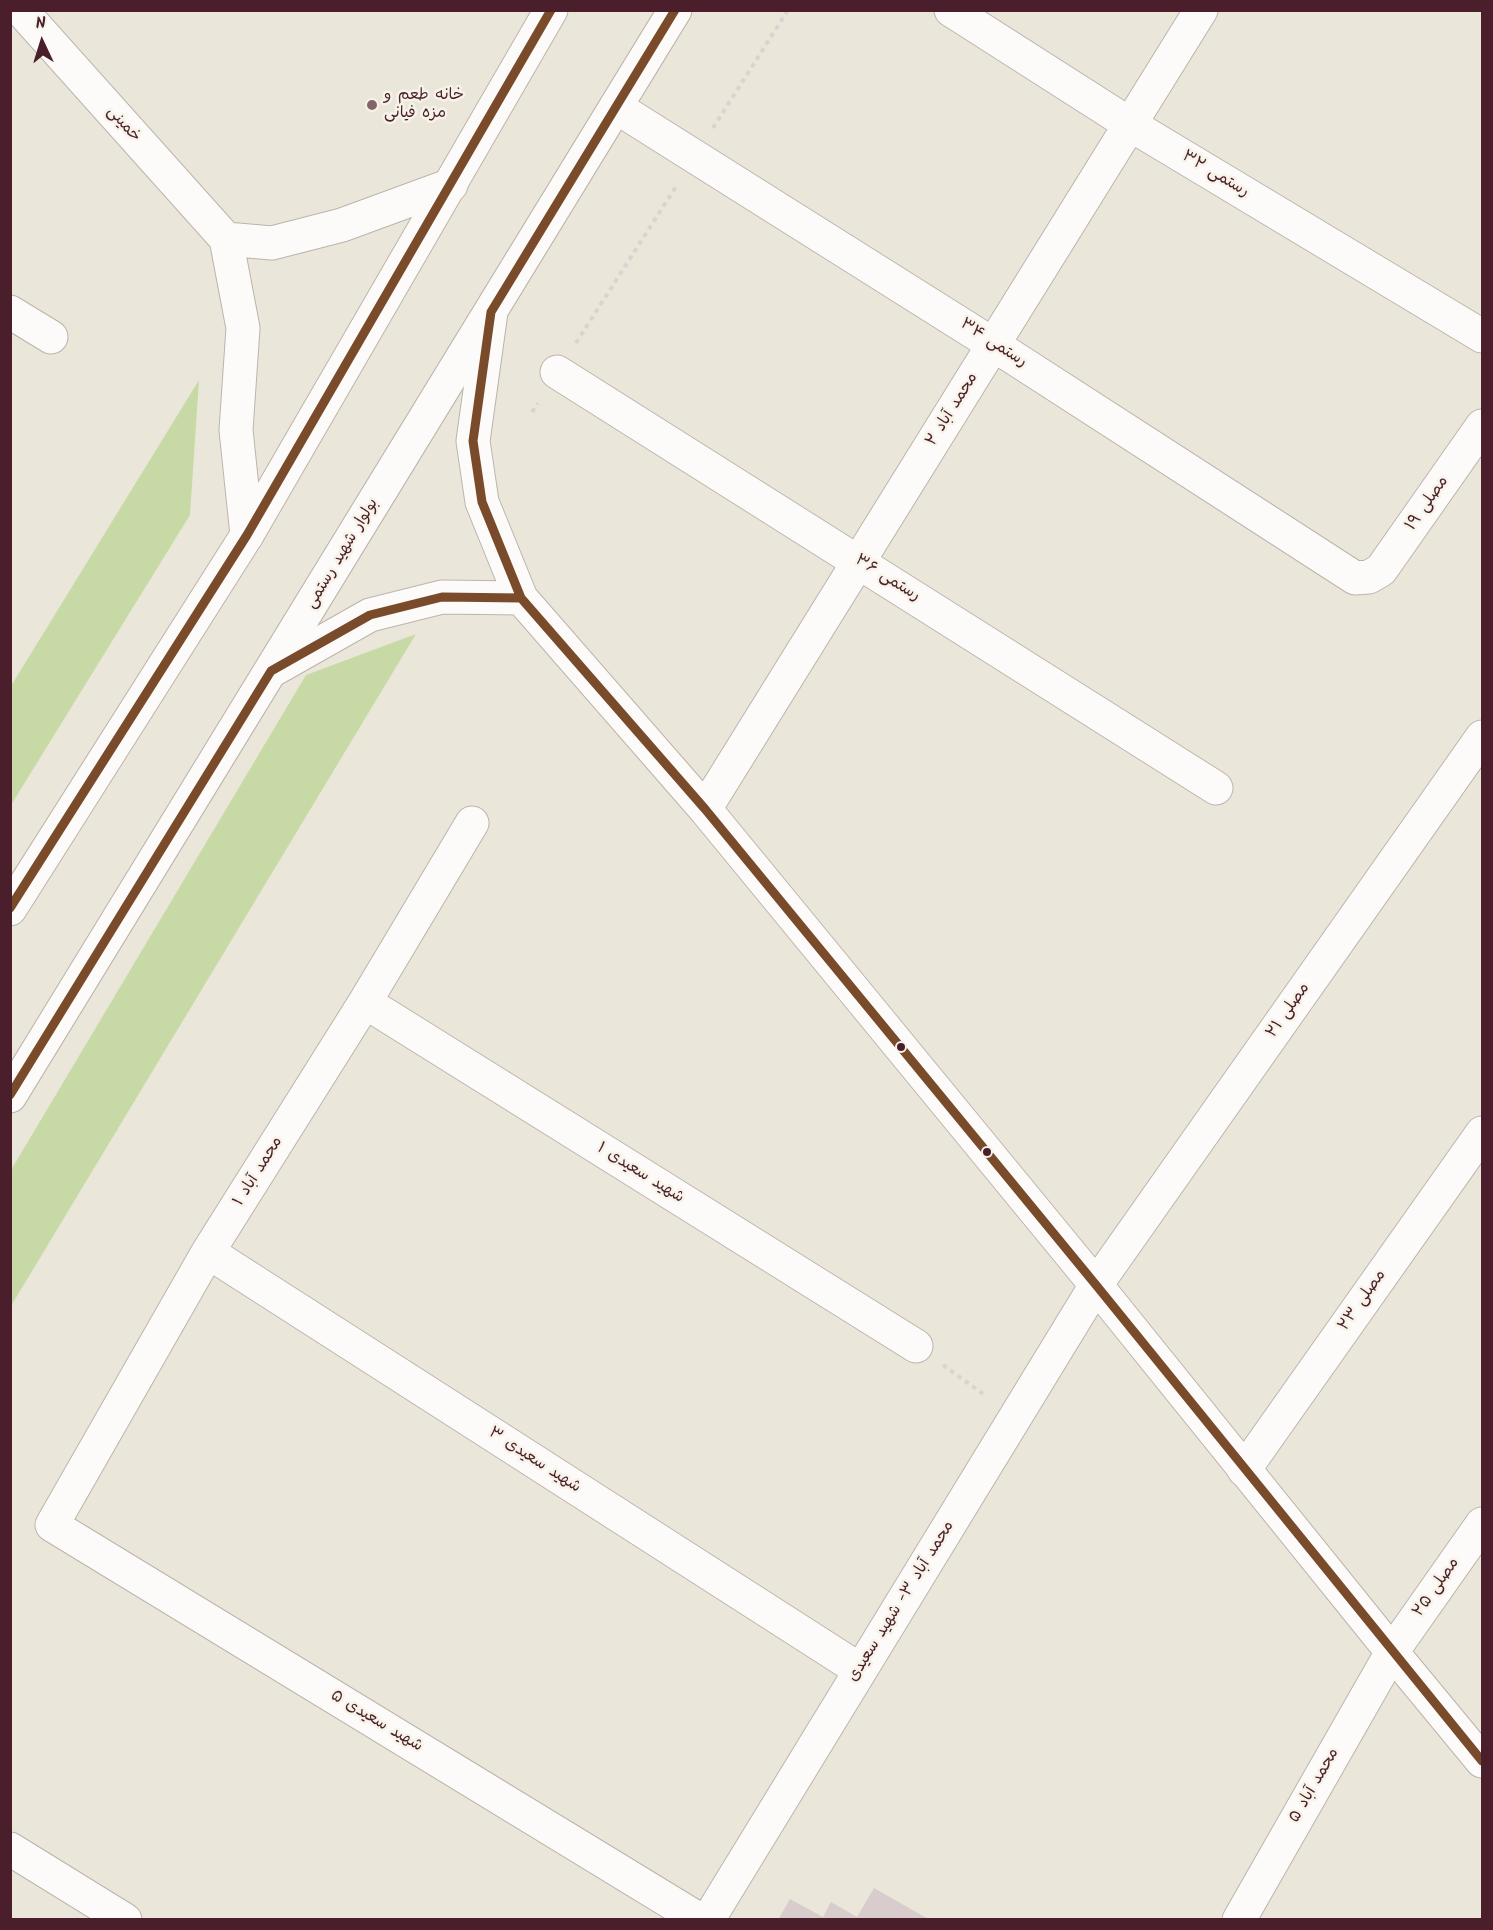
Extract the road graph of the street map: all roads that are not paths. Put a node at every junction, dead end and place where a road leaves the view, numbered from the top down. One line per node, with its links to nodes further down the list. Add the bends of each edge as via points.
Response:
1 (21, 10): 9 (street, خمینی)
2 (551, 10): 8 (street)
3 (675, 10): 6 (street, بولوار شهید رستمی)
4 (951, 10): 7 (street, رستمی ۳۲)
5 (1201, 10): 7 (street, محمد آباد ۲)
6 (616, 106): 11 (street, بولوار شهید رستمی); 14 (street, رستمی ۳۴)
7 (1131, 124): 12 (street, رستمی ۳۲); 14 (street, محمد آباد ۲)
8 (451, 185): 9 (street, via 342,225 272,243); 17 (street)
9 (226, 239): 17 (street, via 243,328 236,430)
10 (10, 312): 13 (street)
11 (491, 312): 20 (street, via 473,441 482,502); 21 (street, بولوار شهید رستمی)
12 (1482, 336)
13 (51, 337)
14 (994, 345): 18 (street, محمد آباد ۲); 19 (street, رستمی ۳۴, via 1355,579)
15 (557, 372): 18 (street, رستمی ۳۶)
16 (1482, 426): 19 (street, مصلی ۱۹, via 1381,570)
17 (247, 535): 26 (street)
18 (859, 562): 23 (street, رستمی ۳۶); 24 (street, محمد آباد ۲)
19 (1369, 578)
20 (520, 598): 21 (street, via 442,597 370,615); 24 (street)
21 (271, 671): 28 (street, بولوار شهید رستمی)
22 (1482, 737): 31 (street, مصلی ۲۱)
23 (1216, 788)
24 (705, 809): 31 (street)
25 (472, 823): 27 (street, محمد آباد ۱)
26 (10, 909)
27 (365, 1002): 30 (street, محمد آباد ۱); 32 (street, شهید سعیدی ۱)
28 (10, 1096)
29 (1482, 1133): 33 (street, مصلی ۲۳)
30 (208, 1252): 34 (street, محمد آباد ۱); 37 (street, شهید سعیدی ۳)
31 (1096, 1285): 33 (street); 37 (street, محمد آباد ۳- شهید سعیدی)
32 (916, 1346)
33 (1244, 1470): 36 (street)
34 (52, 1524): 41 (street, شهید سعیدی ۵)
35 (1482, 1524): 36 (street, مصلی ۲۵)
36 (1392, 1652): 38 (street); 43 (street, محمد آباد ۵)
37 (860, 1670): 42 (street, محمد آباد ۳- شهید سعیدی)
38 (1482, 1761)
39 (10, 1849): 40 (street)
40 (125, 1920)
41 (700, 1920)
42 (708, 1920)
43 (1239, 1920)

